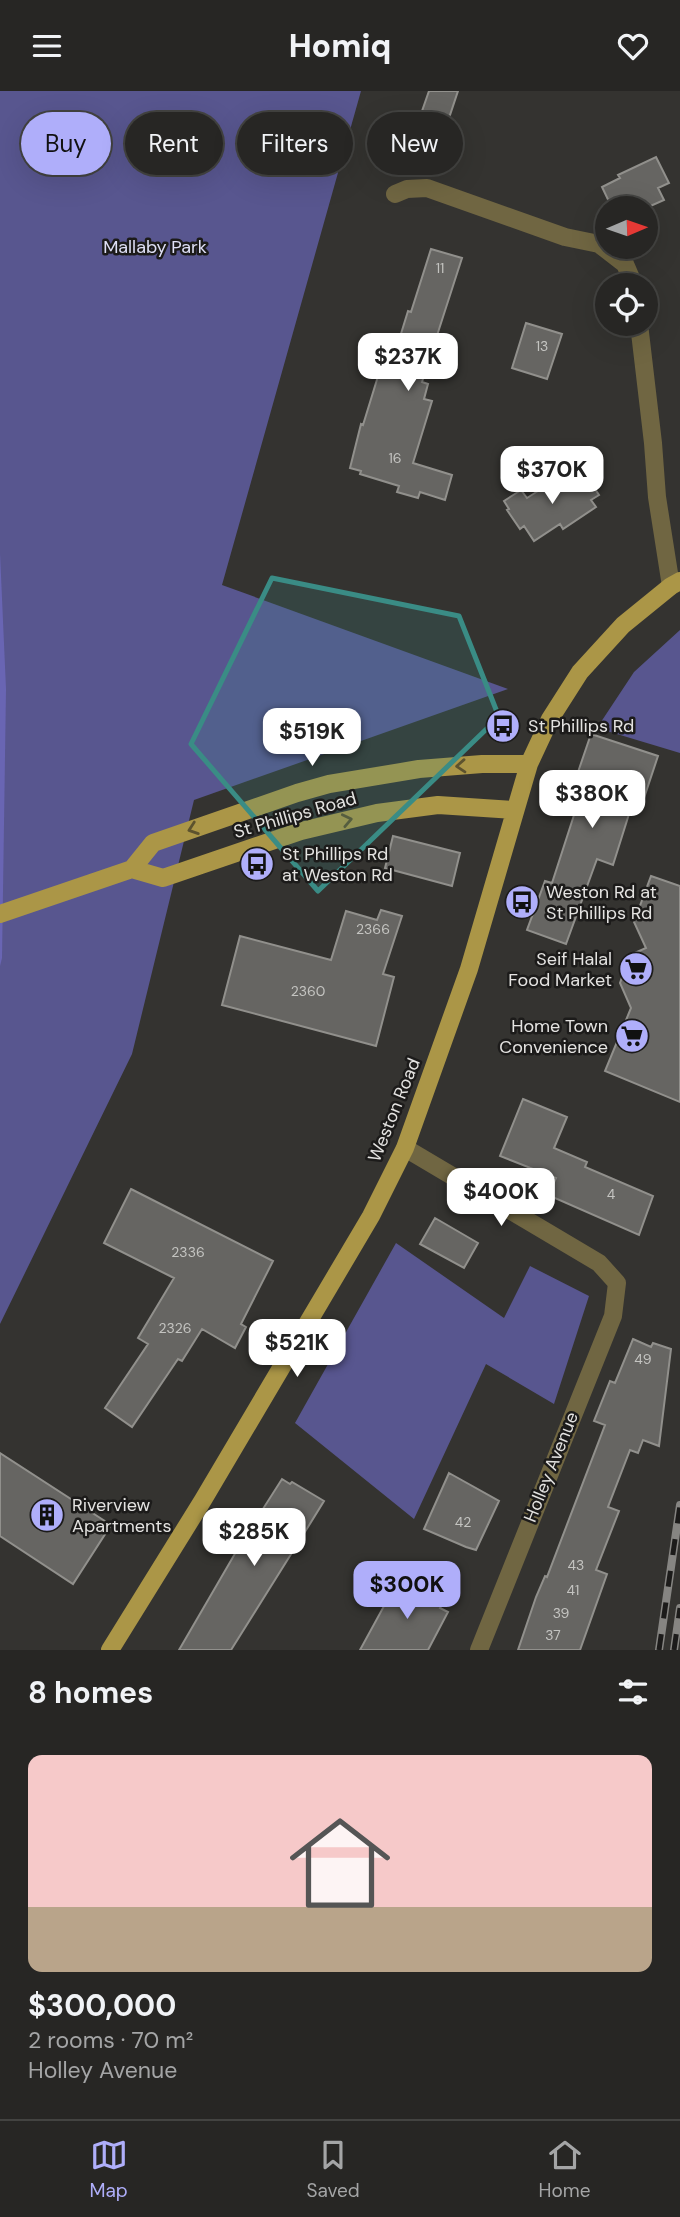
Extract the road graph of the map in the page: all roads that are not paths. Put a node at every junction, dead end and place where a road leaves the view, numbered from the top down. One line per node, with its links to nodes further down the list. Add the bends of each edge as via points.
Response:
1 (395, 194): 2 (street, via 427,188 565,237 599,244 625,264)
2 (629, 273)
3 (640, 336): 4 (street, via 657,497)
4 (676, 583): 5 (main road, Weston Road, via 623,625 580,672)
5 (529, 764): 6 (main road, Weston Road); 7 (main road, St Phillips Road, one-way to 7, via 419,769 329,784 153,843)
6 (515, 810): 7 (main road, St Phillips Road, one-way to 6, via 163,878 301,831 377,813 438,805); 9 (main road, Weston Road, via 469,969)
7 (132, 869): 8 (main road)
8 (0, 914)
9 (405, 1148): 10 (main road, Weston Road, via 373,1213); 11 (street, Holley Avenue, via 599,1263 617,1283 613,1315)
10 (110, 1650)
11 (480, 1650)

